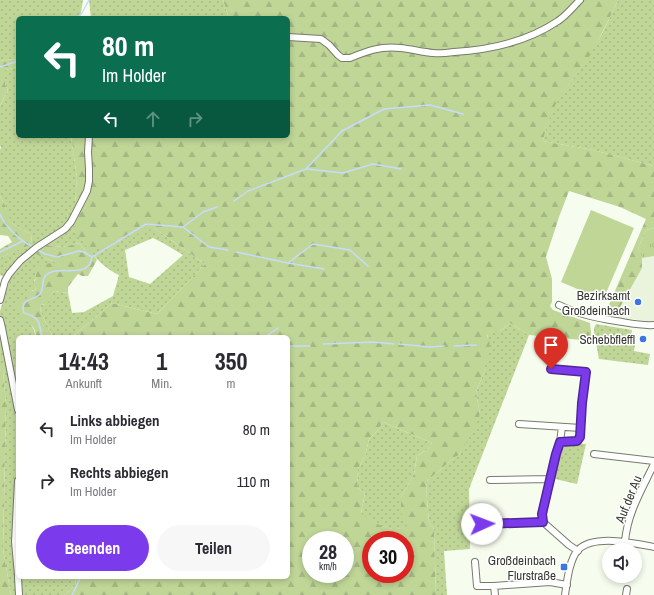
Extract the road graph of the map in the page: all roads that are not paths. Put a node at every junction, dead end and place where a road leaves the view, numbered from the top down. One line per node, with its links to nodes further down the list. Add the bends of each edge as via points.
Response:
1 (580, 0): 2 (street, via 559,20 538,33 470,52 434,54 385,48 342,58 321,40)
2 (290, 37)
3 (89, 138): 4 (street, via 87,191 71,222 20,261)
4 (3, 280): 5 (street)
5 (0, 300)
6 (559, 305): 8 (street, via 592,317 642,326)
7 (0, 320): 10 (street)
8 (654, 325)
9 (551, 369): 13 (street, via 586,372)
10 (16, 400)
11 (519, 424): 12 (street)
12 (562, 427): 13 (street); 14 (street)
13 (581, 428): 14 (street, via 577,441)
14 (560, 442): 18 (street)
15 (594, 454): 16 (street)
16 (654, 461)
17 (654, 464): 23 (street, Auf der Au, via 637,498)
18 (550, 479): 19 (street); 21 (street, via 542,514)
19 (490, 480)
20 (16, 522): 26 (street)
21 (543, 522): 22 (street); 25 (street)
22 (482, 524)
23 (625, 542): 24 (street); 25 (street, via 590,543)
24 (654, 547)
25 (578, 551): 29 (street)
26 (16, 553)
27 (475, 562): 30 (street, via 477,586)
28 (18, 579): 31 (street)
29 (567, 584): 30 (street, via 550,582); 33 (street)
30 (494, 586): 32 (street)
31 (19, 595)
32 (494, 595)
33 (565, 595)

